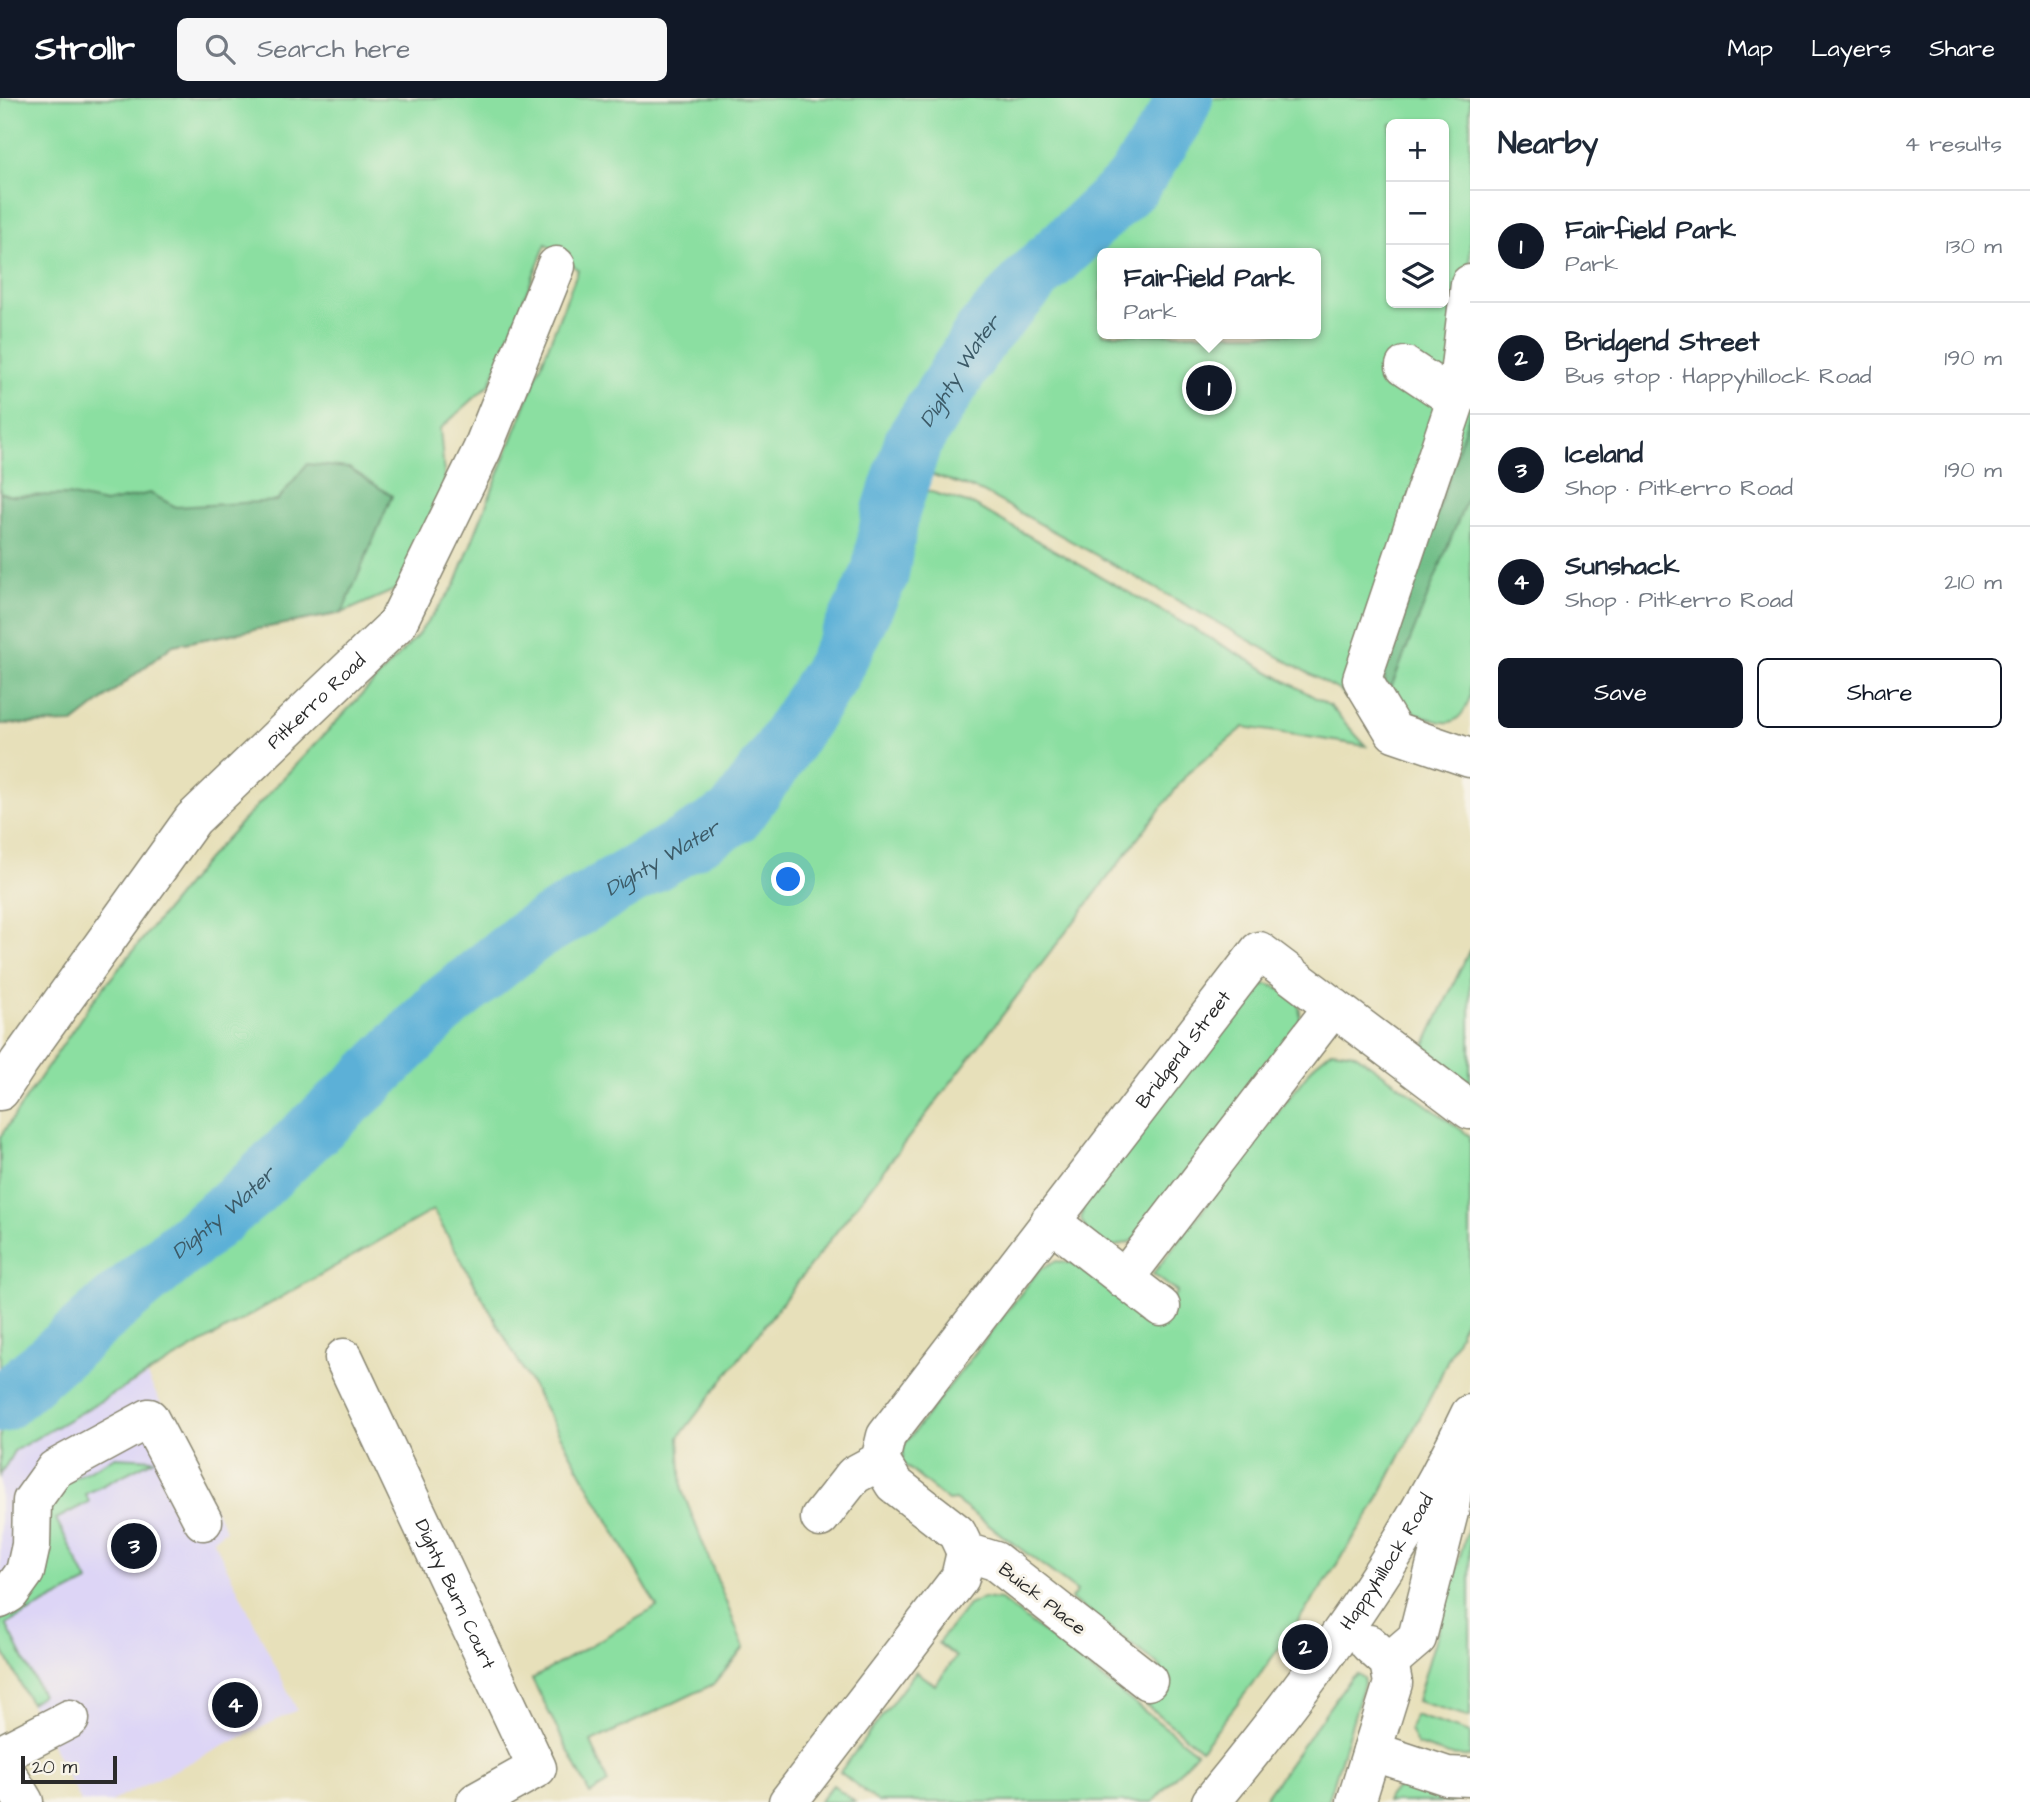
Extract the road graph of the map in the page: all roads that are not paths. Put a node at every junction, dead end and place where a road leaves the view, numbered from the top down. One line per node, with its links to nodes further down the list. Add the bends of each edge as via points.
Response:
1 (556, 266): 7 (street, Pitkerro Road, via 482,450 397,624 193,819)
2 (1470, 284): 4 (street)
3 (1405, 366): 4 (street)
4 (1456, 400): 5 (street, via 1362,679 1394,732)
5 (1468, 751)
6 (1333, 1007): 8 (street, Bridgend Street); 9 (street, Bridgend Street, via 1259,951); 10 (street)
7 (0, 1091)
8 (1470, 1110)
9 (1049, 1222): 10 (street); 14 (street, Bridgend Street, via 886,1436)
10 (1124, 1279): 11 (street)
11 (1161, 1307)
12 (344, 1358): 28 (street, Dighty Burn Court, via 537,1768)
13 (1464, 1427): 19 (street, Happyhillock Road, via 1405,1537); 20 (street, via 1450,1508 1417,1638)
14 (880, 1461): 15 (street, via 854,1475); 17 (street, via 894,1484 957,1533)
15 (820, 1518)
16 (204, 1521): 18 (street, via 149,1418 55,1469 32,1501 25,1572)
17 (966, 1552): 21 (street, Buick Place, via 995,1561); 29 (street, via 960,1578)
18 (0, 1599)
19 (1346, 1628): 20 (street); 30 (street, Happyhillock Road)
20 (1389, 1662): 23 (street, via 1393,1684)
21 (1148, 1681)
22 (69, 1719): 24 (street)
23 (1372, 1751): 26 (street, via 1447,1776); 31 (street)
24 (0, 1755)
25 (0, 1762): 27 (street)
26 (1470, 1777)
27 (24, 1802)
28 (476, 1802)
29 (788, 1802)
30 (1211, 1802)
31 (1356, 1802)

